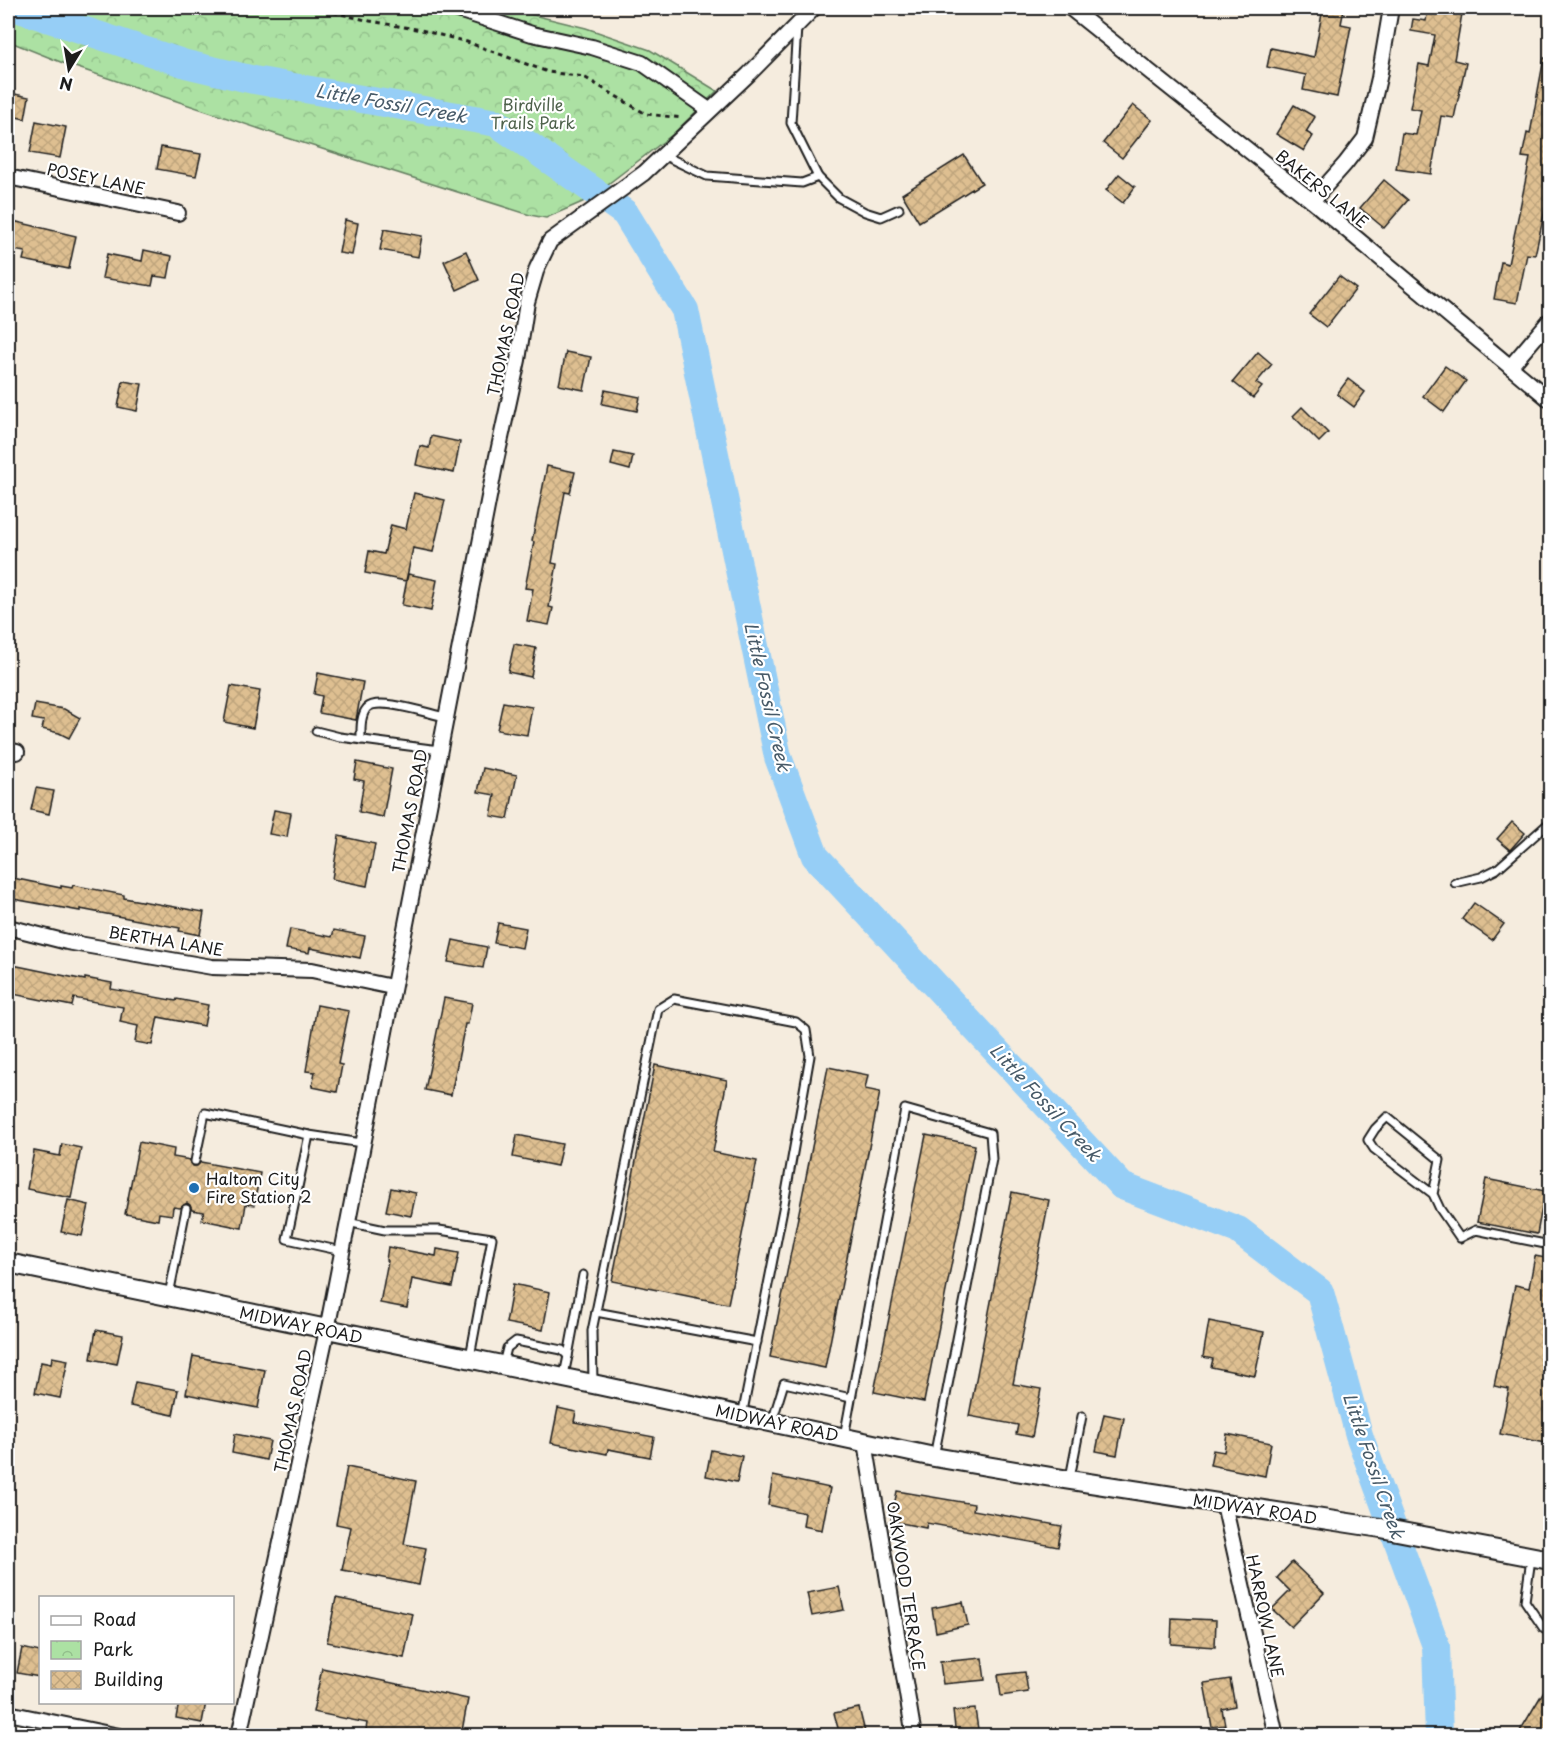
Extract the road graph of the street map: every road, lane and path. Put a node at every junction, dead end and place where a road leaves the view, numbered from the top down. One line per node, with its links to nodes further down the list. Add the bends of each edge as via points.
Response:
1 (319, 8): 7 (path, via 433,33 548,72 584,77 646,114 687,118)
2 (452, 8): 7 (street, via 642,63)
3 (814, 8): 6 (street, THOMAS ROAD)
4 (1070, 8): 11 (street, BAKERS LANE)
5 (1391, 8): 11 (street, via 1365,138)
6 (797, 25): 7 (street, THOMAS ROAD); 10 (lane, via 791,123)
7 (709, 111): 8 (street, THOMAS ROAD)
8 (663, 154): 10 (lane, via 707,176 802,183); 17 (street, THOMAS ROAD, via 550,242 537,268)
9 (8, 177): 13 (street, POSEY LANE)
10 (818, 177): 12 (lane, via 839,198 865,212 881,217)
11 (1312, 201): 15 (street, BAKERS LANE)
12 (899, 209)
13 (178, 213)
14 (1551, 320): 15 (street)
15 (1509, 367): 16 (street, BAKERS LANE)
16 (1551, 399)
17 (445, 717): 19 (lane, via 384,703 372,704 365,710); 20 (street, THOMAS ROAD)
18 (316, 731): 19 (lane)
19 (361, 740): 20 (lane)
20 (439, 750): 24 (street, THOMAS ROAD)
21 (1551, 822): 22 (lane, via 1497,869)
22 (1455, 883)
23 (8, 927): 24 (street, BERTHA LANE, via 67,942 212,967 312,970)
24 (392, 987): 26 (street, THOMAS ROAD)
25 (309, 1135): 26 (lane); 27 (lane, via 205,1113); 32 (lane, via 287,1239)
26 (362, 1143): 30 (street, THOMAS ROAD)
27 (195, 1161)
28 (1433, 1194): 28 (lane, via 1374,1149 1368,1140 1387,1117 1440,1160); 31 (lane, via 1460,1238 1476,1230)
29 (186, 1209): 35 (lane)
30 (347, 1222): 32 (street, THOMAS ROAD); 40 (lane, via 385,1230 439,1230 492,1238)
31 (1551, 1245)
32 (342, 1251): 37 (street, THOMAS ROAD)
33 (8, 1263): 35 (main road, MIDWAY ROAD)
34 (583, 1275): 39 (lane)
35 (169, 1297): 37 (main road, MIDWAY ROAD)
36 (596, 1312): 38 (lane); 38 (lane, via 658,1009 674,999 796,1022 806,1030 810,1056); 43 (lane, via 592,1331)
37 (327, 1330): 40 (main road, MIDWAY ROAD); 58 (street, THOMAS ROAD)
38 (758, 1342): 45 (lane)
39 (568, 1356): 41 (lane, via 562,1350 516,1341 507,1348); 42 (lane)
40 (470, 1359): 41 (main road, MIDWAY ROAD)
41 (502, 1366): 42 (main road, MIDWAY ROAD)
42 (563, 1378): 43 (main road, MIDWAY ROAD)
43 (593, 1384): 45 (main road, MIDWAY ROAD)
44 (851, 1398): 47 (lane, via 784,1383); 48 (lane); 50 (lane, via 905,1109 990,1133 992,1159)
45 (742, 1416): 47 (main road, MIDWAY ROAD)
46 (1082, 1416): 51 (lane)
47 (772, 1422): 48 (main road, MIDWAY ROAD)
48 (844, 1438): 49 (main road, MIDWAY ROAD)
49 (865, 1442): 50 (main road, MIDWAY ROAD); 59 (street, OAKWOOD TERRACE)
50 (934, 1457): 51 (main road, MIDWAY ROAD)
51 (1070, 1480): 52 (main road, MIDWAY ROAD)
52 (1224, 1504): 53 (main road, MIDWAY ROAD); 60 (street, HARROW LANE)
53 (1532, 1556): 54 (main road, MIDWAY ROAD); 55 (lane, via 1525,1601)
54 (1551, 1560)
55 (1544, 1629)
56 (8, 1713): 57 (street)
57 (119, 1736)
58 (239, 1736)
59 (914, 1736)
60 (1276, 1736)

